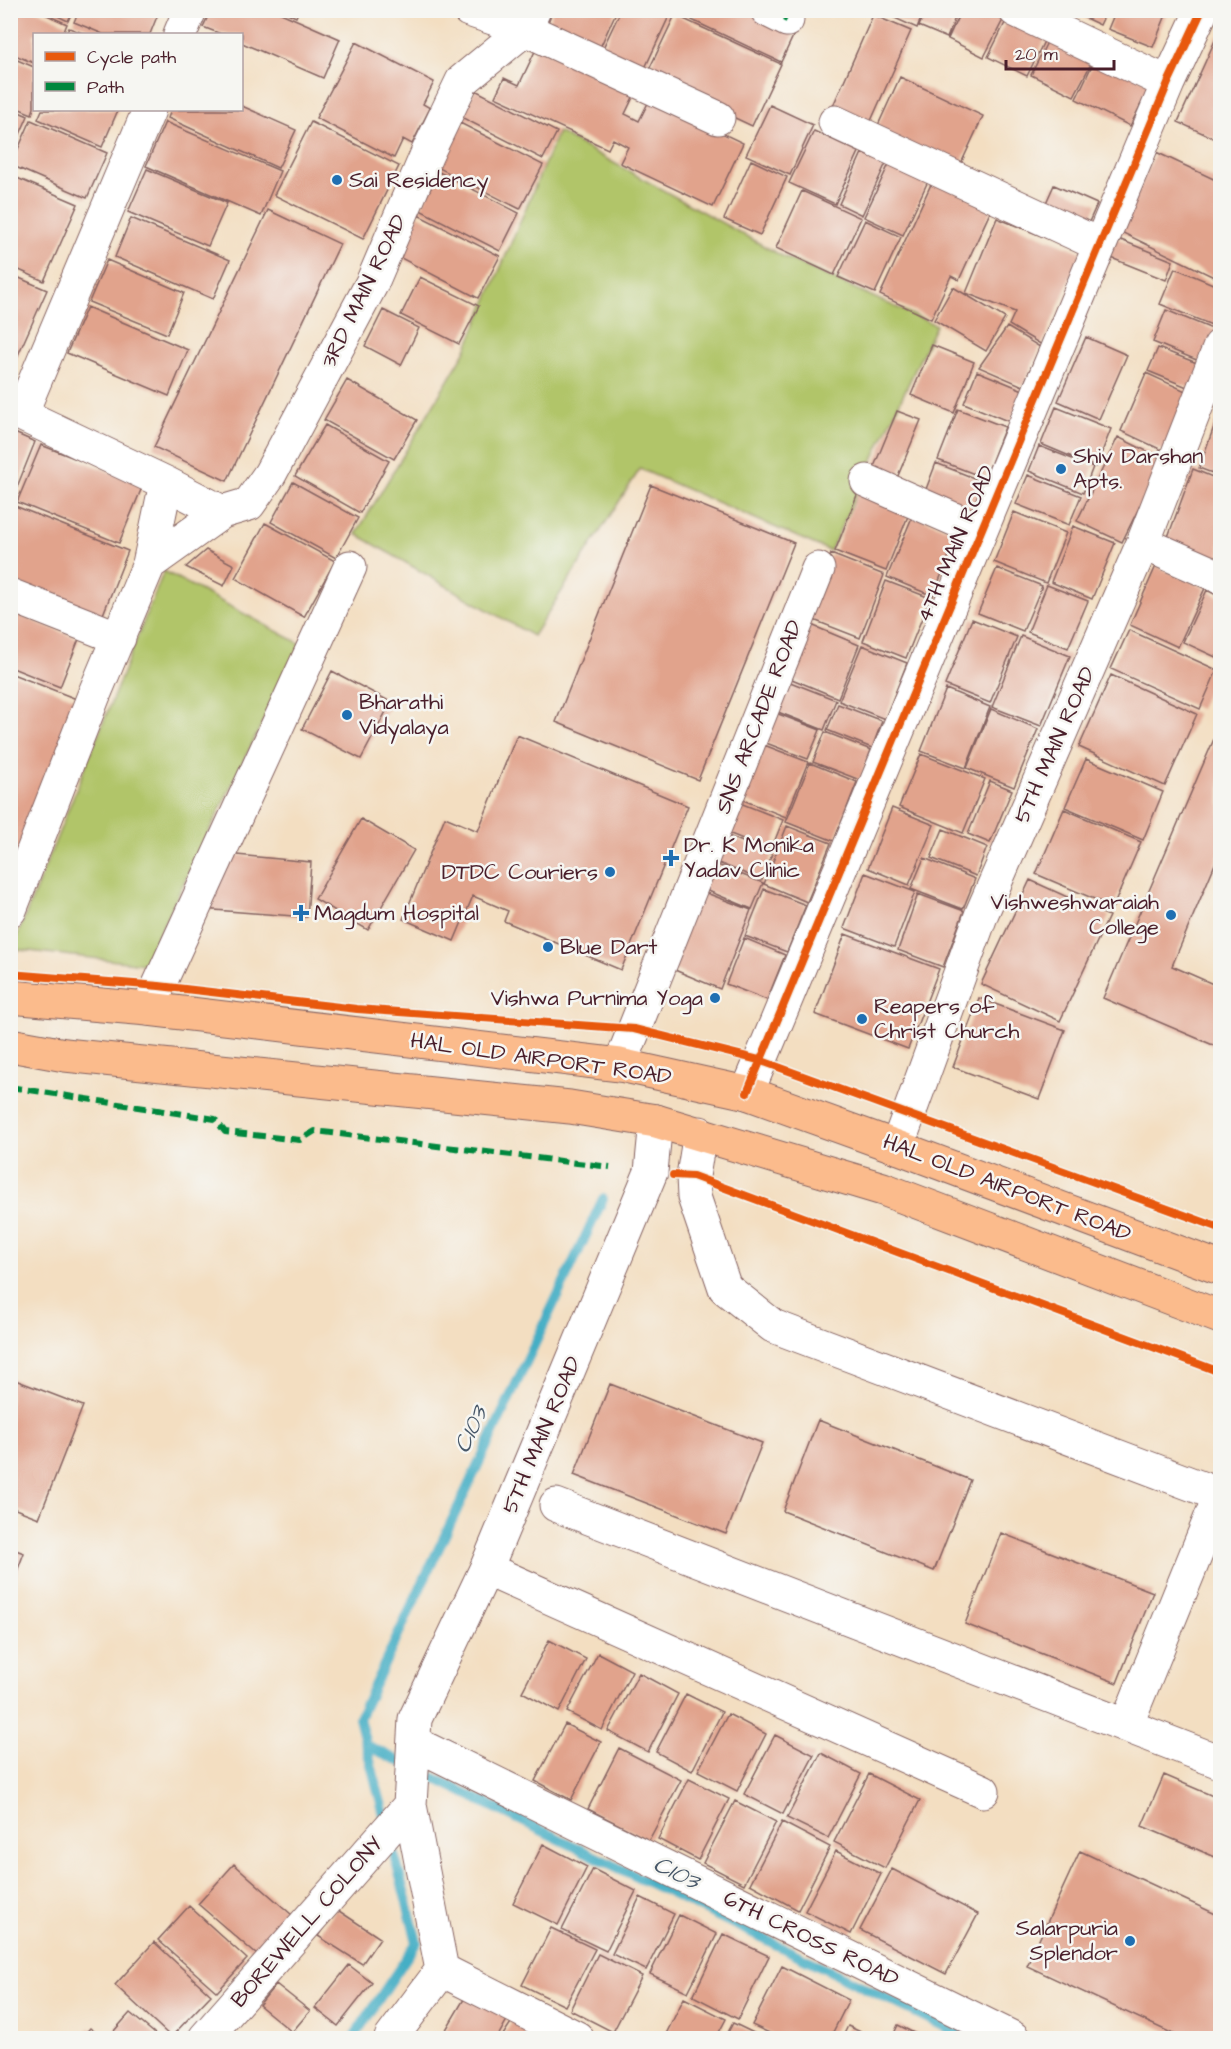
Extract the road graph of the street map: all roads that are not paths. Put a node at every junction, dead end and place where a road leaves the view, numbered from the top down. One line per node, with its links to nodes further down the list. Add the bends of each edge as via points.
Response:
1 (190, 10): 8 (street)
2 (470, 10): 7 (street)
3 (1015, 10): 9 (street)
4 (1202, 10): 9 (street, 4TH MAIN ROAD)
5 (1207, 10): 6 (street)
6 (1221, 17)
7 (529, 20): 11 (street); 18 (street, 3RD MAIN ROAD, via 462,81 372,283 270,474 249,504)
8 (180, 33)
9 (1168, 82): 13 (street, 4TH MAIN ROAD)
10 (149, 111): 15 (street)
11 (718, 118)
12 (835, 122): 13 (street)
13 (1100, 244): 19 (street, 4TH MAIN ROAD)
14 (1221, 346): 20 (street, 5TH MAIN ROAD)
15 (16, 411): 17 (street)
16 (867, 481): 19 (street)
17 (166, 483): 18 (street); 21 (street)
18 (222, 512): 21 (street, 3RD MAIN ROAD)
19 (981, 531): 32 (street, 4TH MAIN ROAD)
20 (1143, 543): 24 (street); 35 (street, 5TH MAIN ROAD, via 982,913)
21 (149, 564): 26 (street)
22 (350, 567): 29 (street)
23 (818, 569): 31 (street, SNS ARCADE ROAD)
24 (1221, 577)
25 (10, 595): 26 (street)
26 (119, 638): 27 (street)
27 (10, 910)
28 (10, 997): 29 (main road, HAL OLD AIRPORT ROAD)
29 (148, 1009): 31 (main road, HAL OLD AIRPORT ROAD)
30 (10, 1045): 33 (main road, HAL OLD AIRPORT ROAD, via 65,1055 570,1107)
31 (620, 1065): 32 (main road, HAL OLD AIRPORT ROAD)
32 (747, 1093): 35 (main road, HAL OLD AIRPORT ROAD)
33 (656, 1120): 34 (main road, HAL OLD AIRPORT ROAD); 40 (street, 5TH MAIN ROAD, via 651,1172)
34 (700, 1133): 37 (main road, HAL OLD AIRPORT ROAD, via 883,1189); 38 (street, via 694,1197 725,1288 773,1326)
35 (897, 1147): 36 (main road, HAL OLD AIRPORT ROAD)
36 (1221, 1268)
37 (1221, 1317)
38 (1220, 1495): 41 (street)
39 (556, 1505): 41 (street)
40 (486, 1569): 42 (street, 5TH MAIN ROAD, via 415,1719); 44 (street)
41 (1126, 1726): 43 (street)
42 (414, 1743): 45 (street, 5TH MAIN ROAD); 50 (street, 6TH CROSS ROAD)
43 (1221, 1762)
44 (983, 1791)
45 (410, 1805): 46 (street, 5TH MAIN ROAD); 47 (street, BOREWELL COLONY)
46 (442, 1970): 48 (street); 49 (street)
47 (205, 2038)
48 (391, 2038)
49 (577, 2038)
50 (1013, 2038)

